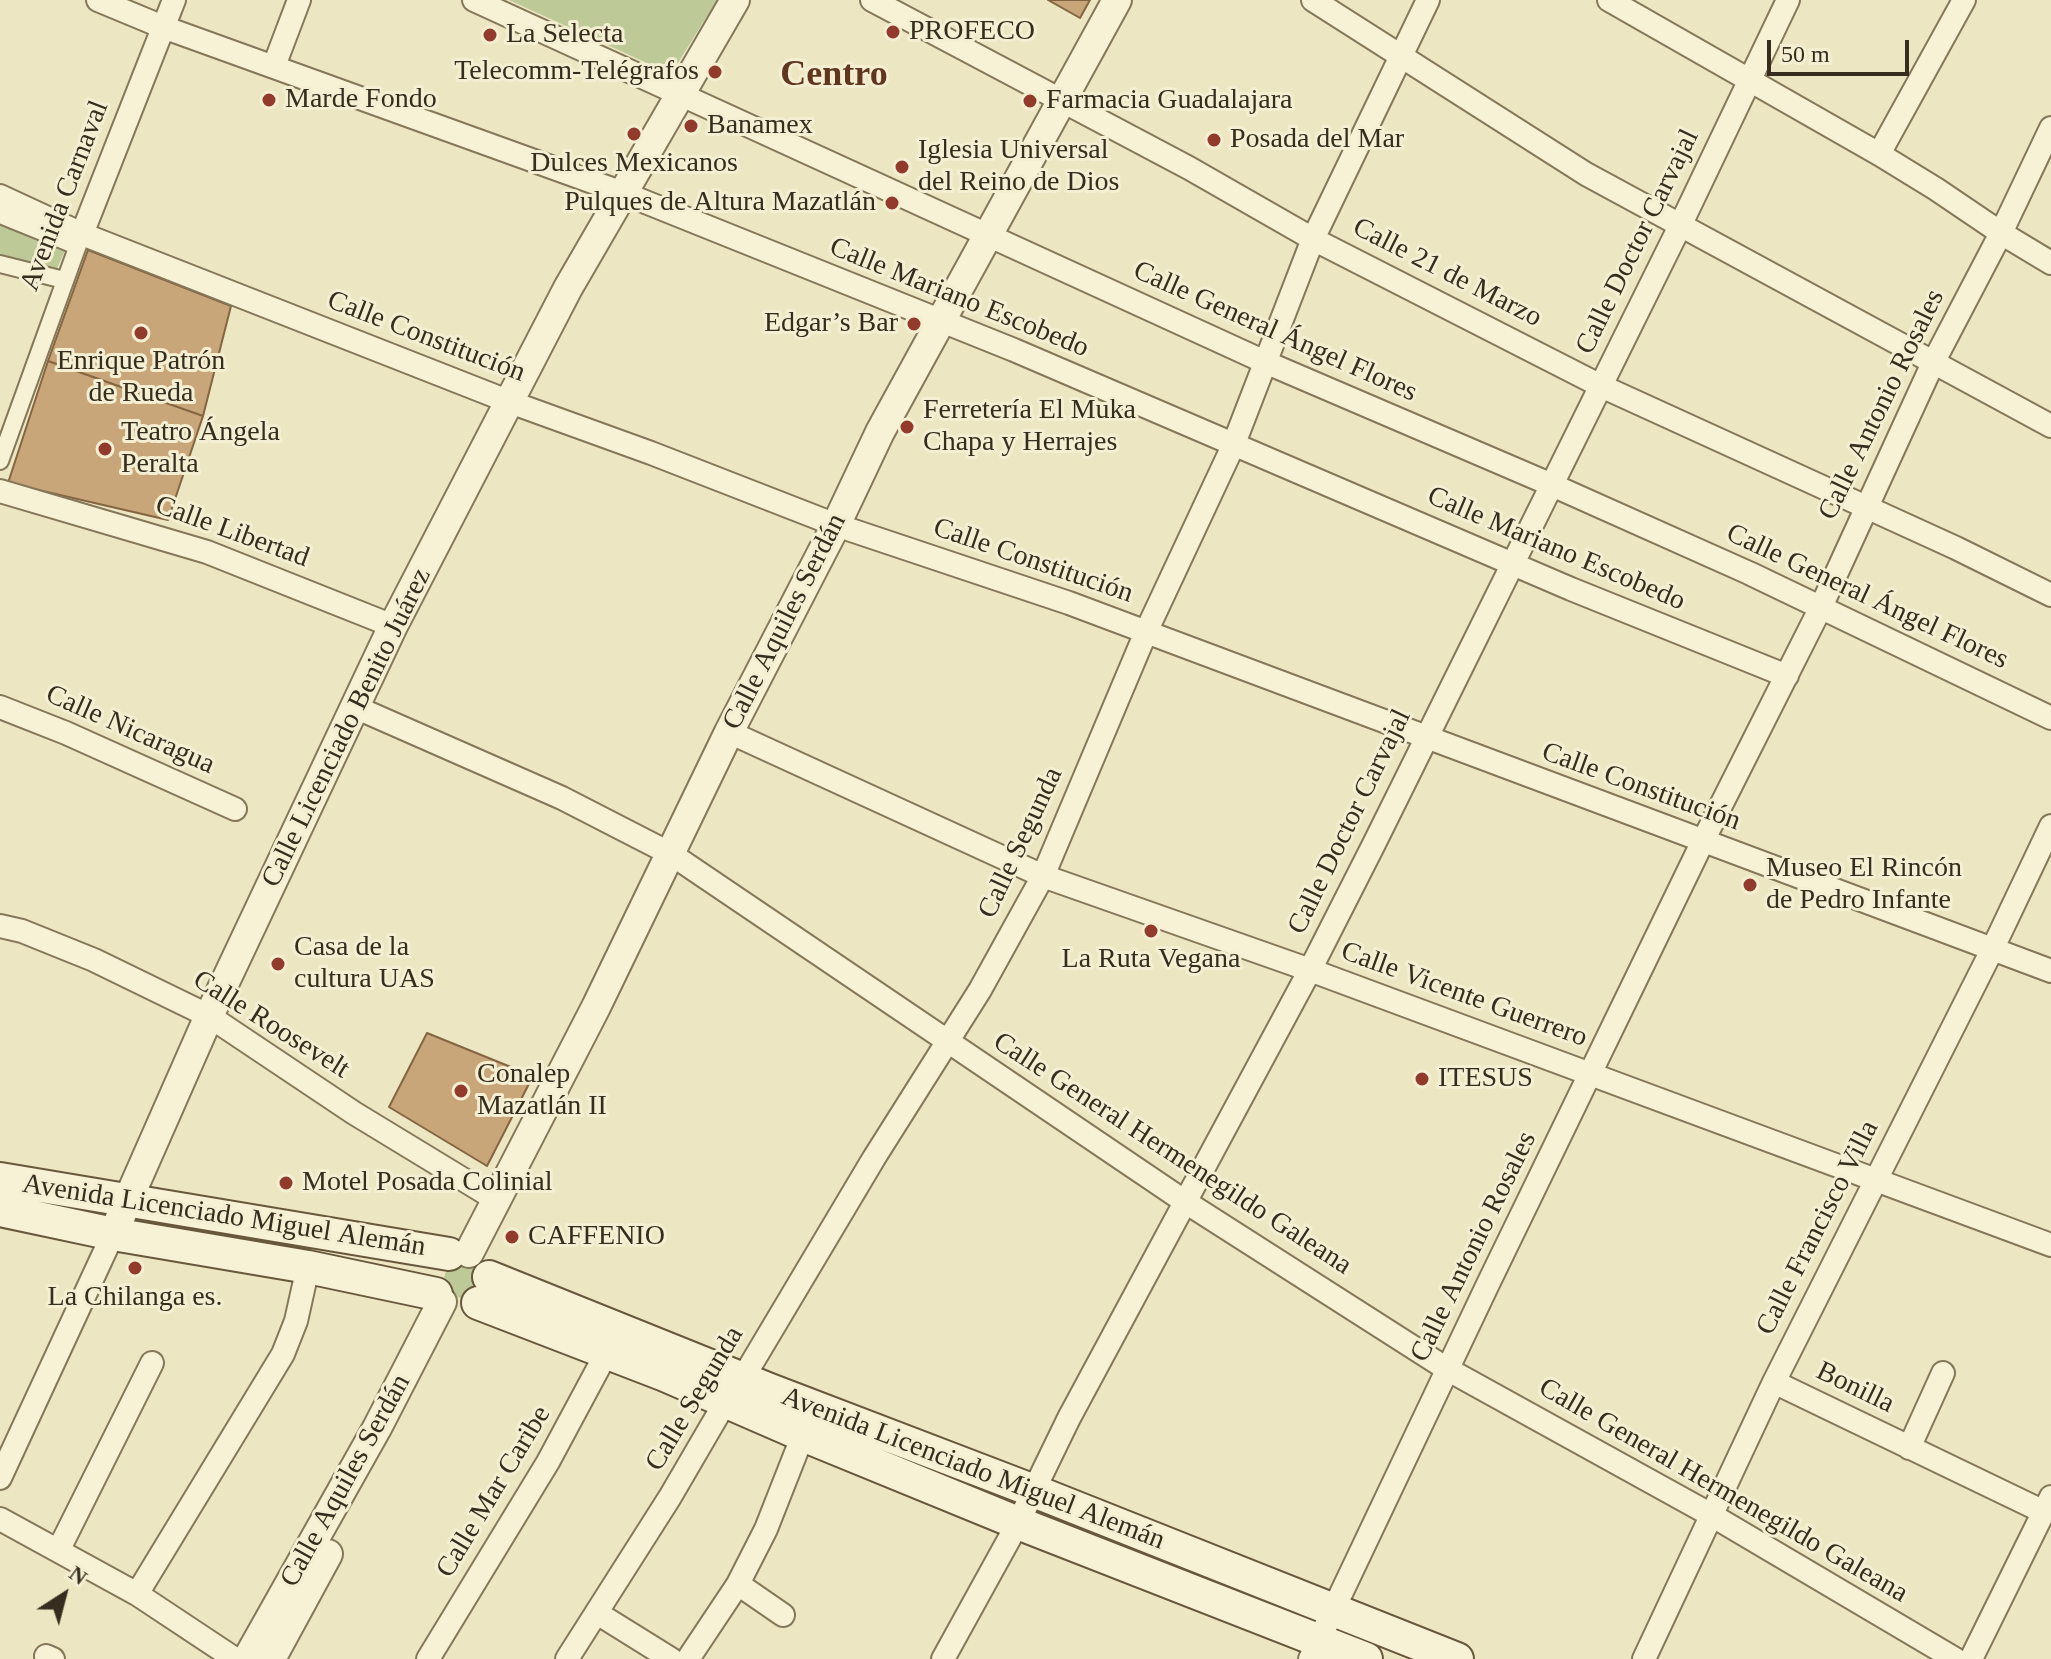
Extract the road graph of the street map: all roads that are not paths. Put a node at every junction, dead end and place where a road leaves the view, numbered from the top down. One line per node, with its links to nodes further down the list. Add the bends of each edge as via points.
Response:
1 (98, 0): 13 (street, Calle Mariano Escobedo)
2 (174, 0): 13 (street, Avenida Carnaval)
3 (299, 0): 15 (street)
4 (474, 0): 17 (street, Calle General Ángel Flores)
5 (735, 0): 17 (street, Calle Licenciado Benito Juárez)
6 (872, 0): 18 (street, Calle 21 de Marzo)
7 (1117, 0): 18 (street, Calle Aquiles Serdán)
8 (1313, 0): 14 (street)
9 (1428, 0): 14 (street, Calle Segunda)
10 (1609, 0): 16 (street)
11 (1788, 0): 16 (street, Calle Doctor Carvajal)
12 (1964, 0): 20 (street)
13 (163, 27): 15 (street, Calle Mariano Escobedo); 28 (street, Avenida Carnaval)
14 (1400, 56): 24 (street, via 1586,174); 27 (street, Calle Segunda)
15 (274, 66): 21 (street, Calle Mariano Escobedo)
16 (1750, 81): 20 (street); 24 (street, Calle Doctor Carvajal)
17 (678, 95): 21 (street, Calle Licenciado Benito Juárez); 26 (street, Calle General Ángel Flores)
18 (1062, 102): 26 (street, Calle Aquiles Serdán); 27 (street, Calle 21 de Marzo)
19 (2051, 128): 25 (street, Calle Antonio Rosales)
20 (1879, 154): 25 (street)
21 (623, 193): 32 (street, Calle Mariano Escobedo); 36 (street, Calle Licenciado Benito Juárez)
22 (0, 196): 28 (street, Calle Constitución)
23 (0, 215): 28 (street)
24 (1680, 226): 34 (street); 35 (street, Calle Doctor Carvajal)
25 (2001, 233): 29 (street); 34 (street, Calle Antonio Rosales)
26 (987, 235): 32 (street, Calle Aquiles Serdán); 33 (street, Calle General Ángel Flores)
27 (1313, 239): 33 (street, Calle Segunda); 35 (street, Calle 21 de Marzo)
28 (80, 240): 31 (street, Avenida Carnaval); 36 (street, Calle Constitución)
29 (2051, 263)
30 (0, 264): 31 (street)
31 (64, 280): 39 (street, Avenida Carnaval)
32 (940, 322): 38 (street, Calle Mariano Escobedo); 43 (street, Calle Aquiles Serdán)
33 (1265, 362): 38 (street, Calle Segunda); 40 (street, Calle General Ángel Flores)
34 (1933, 363): 37 (street); 42 (street, Calle Antonio Rosales)
35 (1601, 386): 40 (street, Calle Doctor Carvajal); 42 (street, Calle 21 de Marzo)
36 (510, 402): 43 (street, Calle Constitución); 47 (street, Calle Licenciado Benito Juárez)
37 (2051, 426)
38 (1233, 446): 44 (street, Calle Mariano Escobedo); 48 (street, Calle Segunda)
39 (0, 461)
40 (1552, 485): 44 (street, Calle Doctor Carvajal); 46 (street, Calle General Ángel Flores)
41 (0, 491): 47 (street, Calle Libertad, via 207,552)
42 (1865, 507): 45 (street, Calle 21 de Marzo); 46 (street, Calle Antonio Rosales)
43 (836, 525): 48 (street, Calle Constitución); 53 (street, Calle Aquiles Serdán)
44 (1512, 563): 49 (street, Calle Mariano Escobedo); 54 (street, Calle Doctor Carvajal)
45 (2051, 595)
46 (1821, 607): 49 (street, Calle Antonio Rosales); 52 (street, Calle General Ángel Flores)
47 (393, 626): 51 (street, Calle Licenciado Benito Juárez)
48 (1146, 632): 54 (street, Calle Constitución); 59 (street, Calle Segunda)
49 (1787, 676): 57 (street, Calle Antonio Rosales)
50 (0, 707): 55 (street, Calle Nicaragua)
51 (355, 707): 58 (street, Calle General Hermenegildo Galeana, via 562,798); 64 (street, Calle Licenciado Benito Juárez)
52 (2051, 718)
53 (729, 732): 58 (street, Calle Aquiles Serdán); 59 (street, Calle Vicente Guerrero)
54 (1424, 738): 57 (street, Calle Constitución); 62 (street, Calle Doctor Carvajal)
55 (235, 809)
56 (2051, 826): 61 (street, Calle Francisco Villa)
57 (1703, 841): 61 (street, Calle Constitución); 66 (street, Calle Antonio Rosales)
58 (671, 854): 65 (street, Calle General Hermenegildo Galeana); 70 (street, Calle Aquiles Serdán)
59 (1043, 876): 62 (street, Calle Vicente Guerrero); 65 (street, Calle Segunda)
60 (0, 926): 64 (street, Calle Roosevelt, via 94,960)
61 (1992, 950): 63 (street, Calle Constitución); 68 (street, Calle Francisco Villa)
62 (1310, 970): 66 (street, Calle Vicente Guerrero); 71 (street, Calle Doctor Carvajal)
63 (2051, 971)
64 (209, 1016): 69 (street, Calle Licenciado Benito Juárez); 70 (street, Calle Roosevelt)
65 (947, 1041): 71 (street, Calle General Hermenegildo Galeana); 82 (street, Calle Segunda)
66 (1591, 1074): 68 (street, Calle Vicente Guerrero); 79 (street, Calle Antonio Rosales)
67 (0, 1179): 69 (main road, Avenida Licenciado Miguel Alemán)
68 (1874, 1181): 74 (street, Calle Vicente Guerrero); 81 (street, Calle Francisco Villa)
69 (128, 1200): 73 (street, Calle Licenciado Benito Juárez); 76 (main road, Avenida Licenciado Miguel Alemán)
70 (497, 1200): 76 (street, Calle Aquiles Serdán)
71 (1184, 1201): 79 (street, Calle General Hermenegildo Galeana); 86 (street, Calle Doctor Carvajal)
72 (0, 1210): 73 (main road, Avenida Licenciado Miguel Alemán)
73 (113, 1234): 75 (main road, Avenida Licenciado Miguel Alemán); 85 (street, Calle Licenciado Benito Juárez)
74 (2051, 1245)
75 (308, 1267): 76 (main road, Avenida Licenciado Miguel Alemán); 93 (street, via 283,1354)
76 (460, 1285): 77 (main road, Avenida Licenciado Miguel Alemán); 82 (main road, Avenida Licenciado Miguel Alemán); 100 (street, Calle Aquiles Serdán); 101 (street, Calle Aquiles Serdán)
77 (607, 1352): 82 (main road, Avenida Licenciado Miguel Alemán); 102 (street, Calle Mar Caribe, via 541,1474)
78 (152, 1363): 91 (street)
79 (1447, 1369): 88 (street, Calle General Hermenegildo Galeana); 94 (street, Calle Antonio Rosales)
80 (1943, 1373): 84 (street, Bonilla)
81 (1774, 1382): 84 (street, Bonilla); 88 (street, Calle Francisco Villa)
82 (734, 1390): 83 (main road, Avenida Licenciado Miguel Alemán); 86 (main road, Avenida Licenciado Miguel Alemán); 95 (street, Calle Segunda)
83 (803, 1435): 90 (main road, Avenida Licenciado Miguel Alemán); 92 (street)
84 (1909, 1448): 87 (street, Bonilla)
85 (0, 1478)
86 (1034, 1491): 90 (street, Calle Doctor Carvajal); 94 (main road, Avenida Licenciado Miguel Alemán)
87 (2047, 1505): 110 (street)
88 (1713, 1516): 108 (street, Calle Francisco Villa); 109 (street, Calle General Hermenegildo Galeana)
89 (0, 1519): 91 (street)
90 (1018, 1523): 97 (main road, Avenida Licenciado Miguel Alemán); 98 (street, Calle Doctor Carvajal)
91 (59, 1549): 93 (street)
92 (738, 1584): 96 (street); 105 (street)
93 (137, 1594): 99 (street)
94 (1332, 1609): 97 (street, Calle Antonio Rosales); 107 (main road, Avenida Licenciado Miguel Alemán)
95 (597, 1613): 103 (street, Calle Segunda); 104 (street)
96 (783, 1615)
97 (1314, 1650): 106 (main road, Avenida Licenciado Miguel Alemán)
98 (946, 1658)
99 (235, 1659)
100 (247, 1659)
101 (271, 1659)
102 (428, 1659)
103 (567, 1659)
104 (671, 1659)
105 (688, 1659)
106 (1366, 1659)
107 (1457, 1659)
108 (1644, 1659)
109 (1955, 1659)
110 (1971, 1659)

